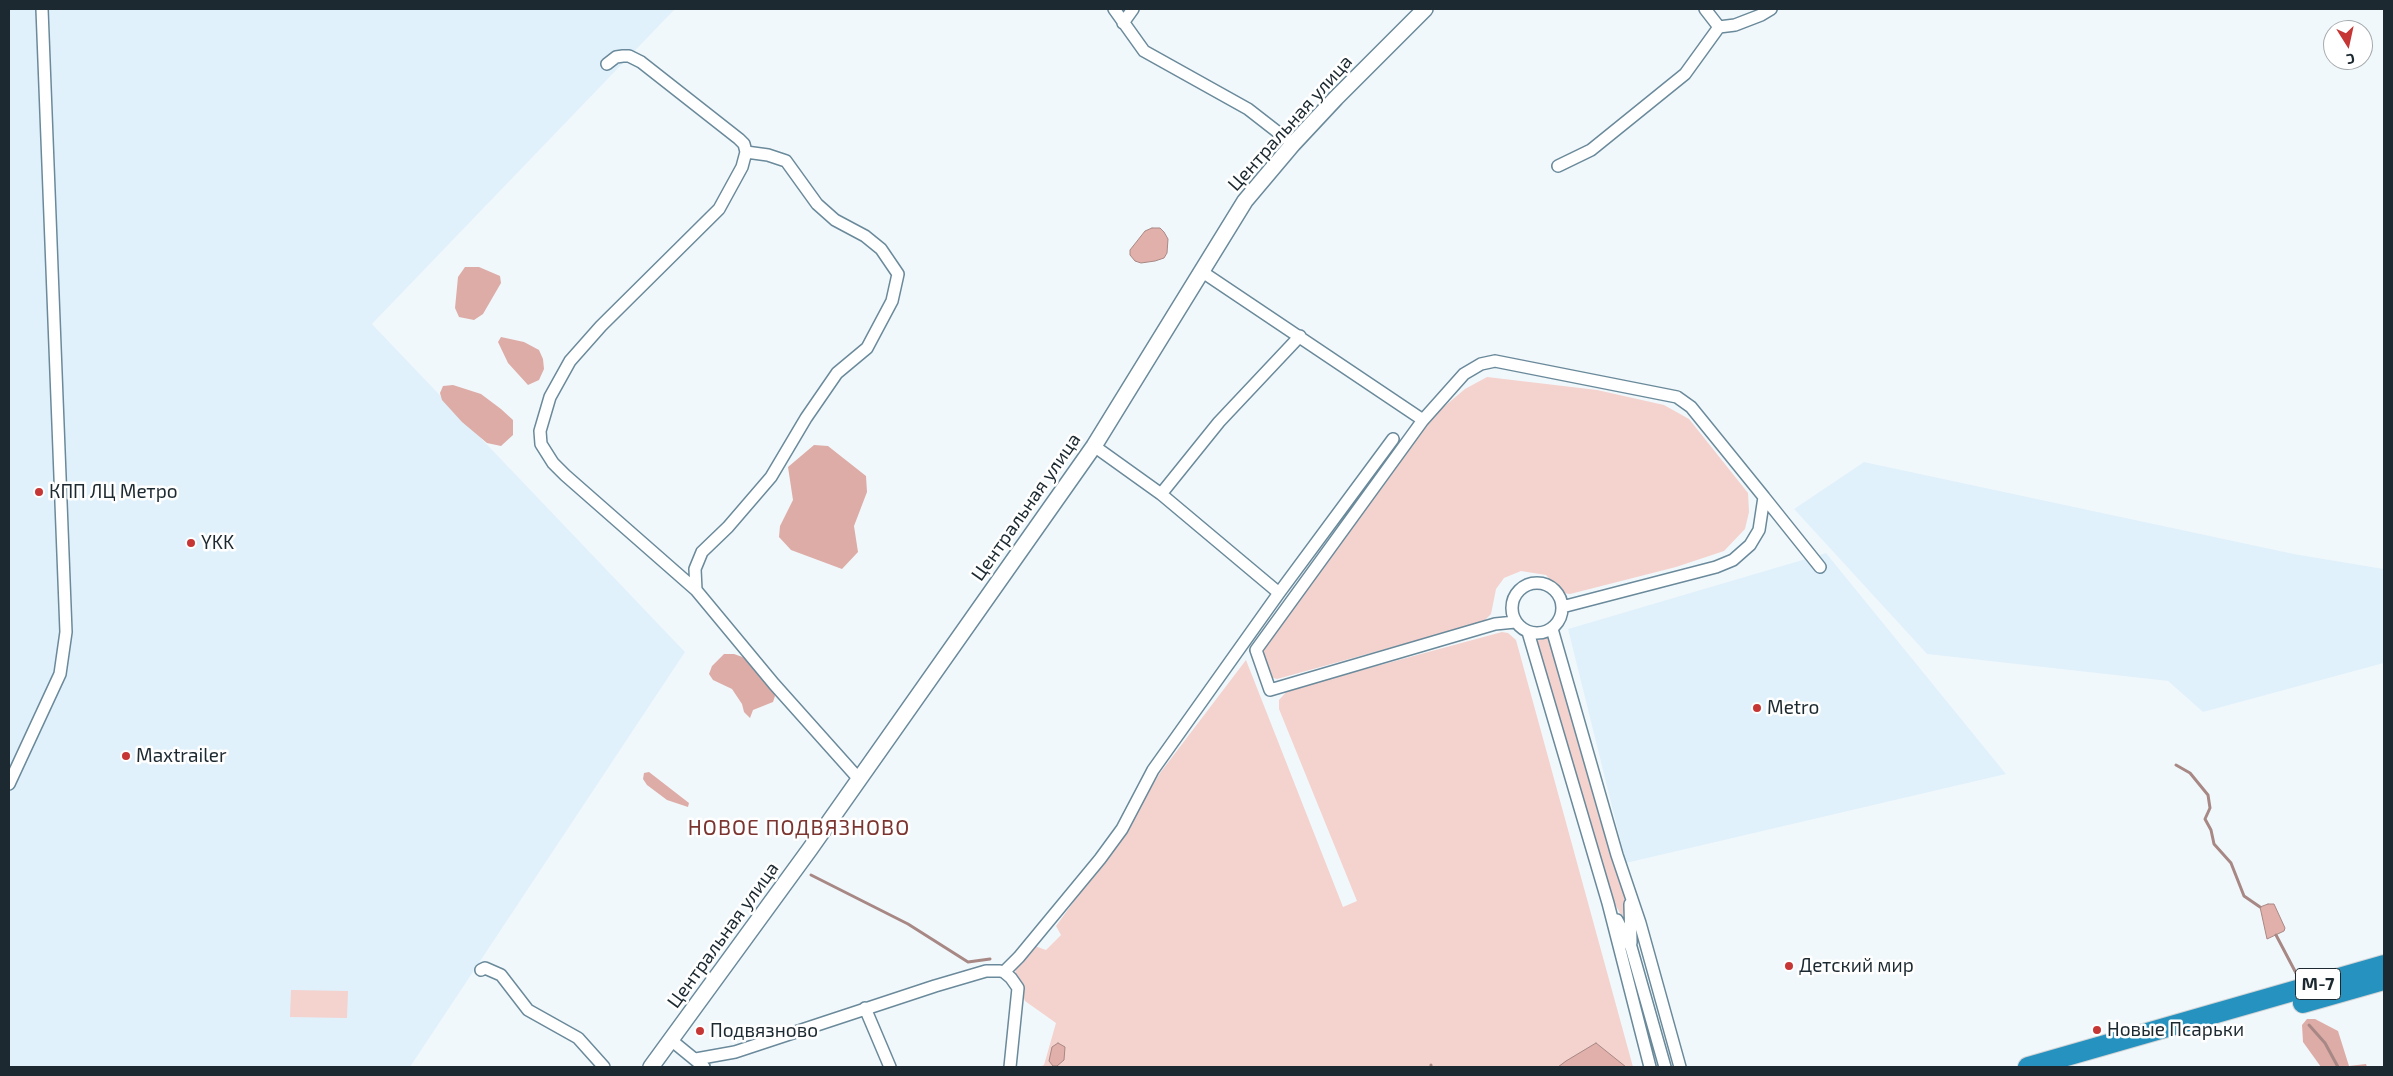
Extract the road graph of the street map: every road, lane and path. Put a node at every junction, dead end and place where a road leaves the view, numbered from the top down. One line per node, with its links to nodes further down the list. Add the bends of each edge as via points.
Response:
1 (42, 9): 28 (street, via 66,632 60,674)
2 (1114, 9): 7 (street)
3 (1134, 9): 7 (street)
4 (1426, 9): 10 (main road, Центральная улица)
5 (1705, 9): 8 (street)
6 (1771, 9): 8 (street, via 1735,25)
7 (1123, 23): 10 (street, via 1144,51 1248,109)
8 (1719, 27): 12 (street, via 1685,74 1591,150)
9 (607, 64): 11 (street, via 623,56 641,62 739,139)
10 (1293, 144): 13 (main road, Центральная улица, via 1245,201)
11 (746, 152): 21 (street, via 742,167 720,209 601,326 570,361 550,397 540,431 541,444 553,463); 21 (street, via 786,161 818,204 835,220 871,240 898,274 892,302 867,348 837,373 771,477 702,552 694,569)
12 (1558, 166)
13 (1201, 271): 14 (street); 17 (main road, Центральная улица)
14 (1300, 336): 15 (street); 18 (street, via 1219,422)
15 (1423, 420): 19 (street, via 1464,374 1481,364 1495,361 1677,397 1691,407); 24 (street, via 1256,650 1270,690 1495,624)
16 (1393, 439): 22 (street)
17 (1094, 446): 18 (street); 27 (main road, Центральная улица)
18 (1160, 494): 22 (street)
19 (1764, 496): 20 (street); 23 (street, via 1759,530 1750,545 1733,560)
20 (1820, 567)
21 (696, 590): 27 (street)
22 (1280, 593): 34 (street, via 1153,770 1122,829)
23 (1562, 607): 24 (street, via 1550,587 1542,583 1526,585 1513,597 1511,614); 25 (street, via 1558,623)
24 (1515, 622): 26 (street)
25 (1552, 629): 26 (street, via 1536,634); 29 (street)
26 (1528, 632): 30 (street)
27 (858, 778): 37 (main road, Центральная улица)
28 (9, 784)
29 (1630, 896): 31 (street); 45 (street)
30 (1608, 902): 31 (street); 43 (street)
31 (1631, 947): 44 (street)
32 (2384, 965): 46 (highway, М-7)
33 (481, 970): 39 (street, via 486,968 501,975 528,1010 578,1038)
34 (1004, 972): 36 (street, via 986,971); 42 (street, via 1018,988)
35 (2384, 980): 47 (highway, М-7)
36 (865, 1008): 38 (street); 41 (street)
37 (671, 1040): 38 (street); 40 (main road, Центральная улица)
38 (700, 1063)
39 (604, 1067)
40 (652, 1067)
41 (890, 1067)
42 (1010, 1067)
43 (1650, 1067)
44 (1666, 1067)
45 (1680, 1067)
46 (2028, 1067)
47 (2077, 1067)

